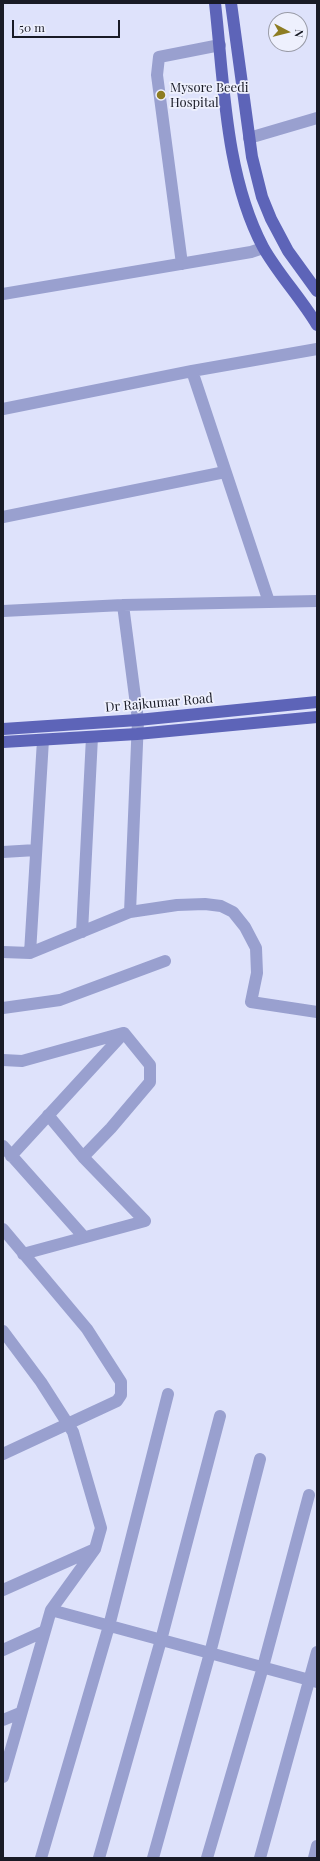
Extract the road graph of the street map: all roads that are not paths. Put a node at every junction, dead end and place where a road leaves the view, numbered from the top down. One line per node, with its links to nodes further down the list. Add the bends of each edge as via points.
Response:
1 (215, 3): 3 (main road)
2 (231, 3): 5 (main road)
3 (220, 45): 6 (main road, via 234,162 246,204); 7 (street, via 159,57 157,75)
4 (317, 118): 5 (street)
5 (249, 138): 8 (main road, via 262,197 288,251)
6 (263, 248): 7 (street); 10 (main road)
7 (182, 264): 9 (street)
8 (317, 291)
9 (3, 294)
10 (317, 325)
11 (317, 349): 12 (street)
12 (192, 371): 13 (street); 14 (street)
13 (3, 408)
14 (224, 472): 15 (street); 17 (street)
15 (3, 516)
16 (317, 601): 17 (street)
17 (269, 602): 18 (street)
18 (123, 606): 19 (street); 22 (street)
19 (3, 611)
20 (317, 702): 22 (main road, Dr Rajkumar Road)
21 (317, 718): 24 (main road)
22 (138, 720): 23 (main road, Dr Rajkumar Road); 24 (street)
23 (3, 728)
24 (137, 734): 25 (main road); 30 (street)
25 (92, 737): 26 (main road); 31 (street)
26 (43, 740): 27 (main road); 28 (street)
27 (3, 742)
28 (36, 850): 29 (street); 33 (street)
29 (3, 852)
30 (130, 912): 31 (street); 36 (street, via 204,904 221,906 233,912 245,926 256,948 257,973 251,1002)
31 (82, 932): 33 (street)
32 (3, 952): 33 (street)
33 (30, 953)
34 (165, 961): 35 (street, via 60,1000)
35 (3, 1008)
36 (317, 1012)
37 (124, 1033): 38 (street, via 22,1061); 40 (street); 43 (street, via 150,1065 150,1082)
38 (8, 1060): 39 (street)
39 (3, 1071)
40 (48, 1115): 42 (street); 43 (street)
41 (3, 1146): 42 (street)
42 (11, 1156): 45 (street)
43 (83, 1157): 45 (street, via 145,1221)
44 (3, 1229): 46 (street)
45 (84, 1237): 46 (street)
46 (24, 1254): 50 (street, via 87,1330 121,1382 121,1395 117,1401)
47 (3, 1331): 50 (street, via 41,1382)
48 (168, 1394): 57 (street)
49 (220, 1416): 59 (street)
50 (68, 1425): 51 (street); 54 (street, via 73,1432 101,1528)
51 (3, 1454)
52 (260, 1459): 62 (street)
53 (309, 1495): 63 (street)
54 (95, 1549): 55 (street); 56 (street)
55 (3, 1590)
56 (51, 1610): 57 (street); 58 (street)
57 (109, 1626): 59 (street); 69 (street)
58 (45, 1631): 60 (street); 65 (street)
59 (161, 1640): 62 (street); 70 (street)
60 (3, 1650)
61 (317, 1652): 64 (street)
62 (210, 1653): 63 (street); 71 (street)
63 (263, 1667): 64 (street); 72 (street)
64 (313, 1681): 73 (street)
65 (20, 1713): 66 (street); 67 (street)
66 (3, 1720)
67 (3, 1777)
68 (317, 1846): 74 (street)
69 (41, 1858)
70 (99, 1858)
71 (153, 1858)
72 (207, 1858)
73 (260, 1858)
74 (314, 1858)

